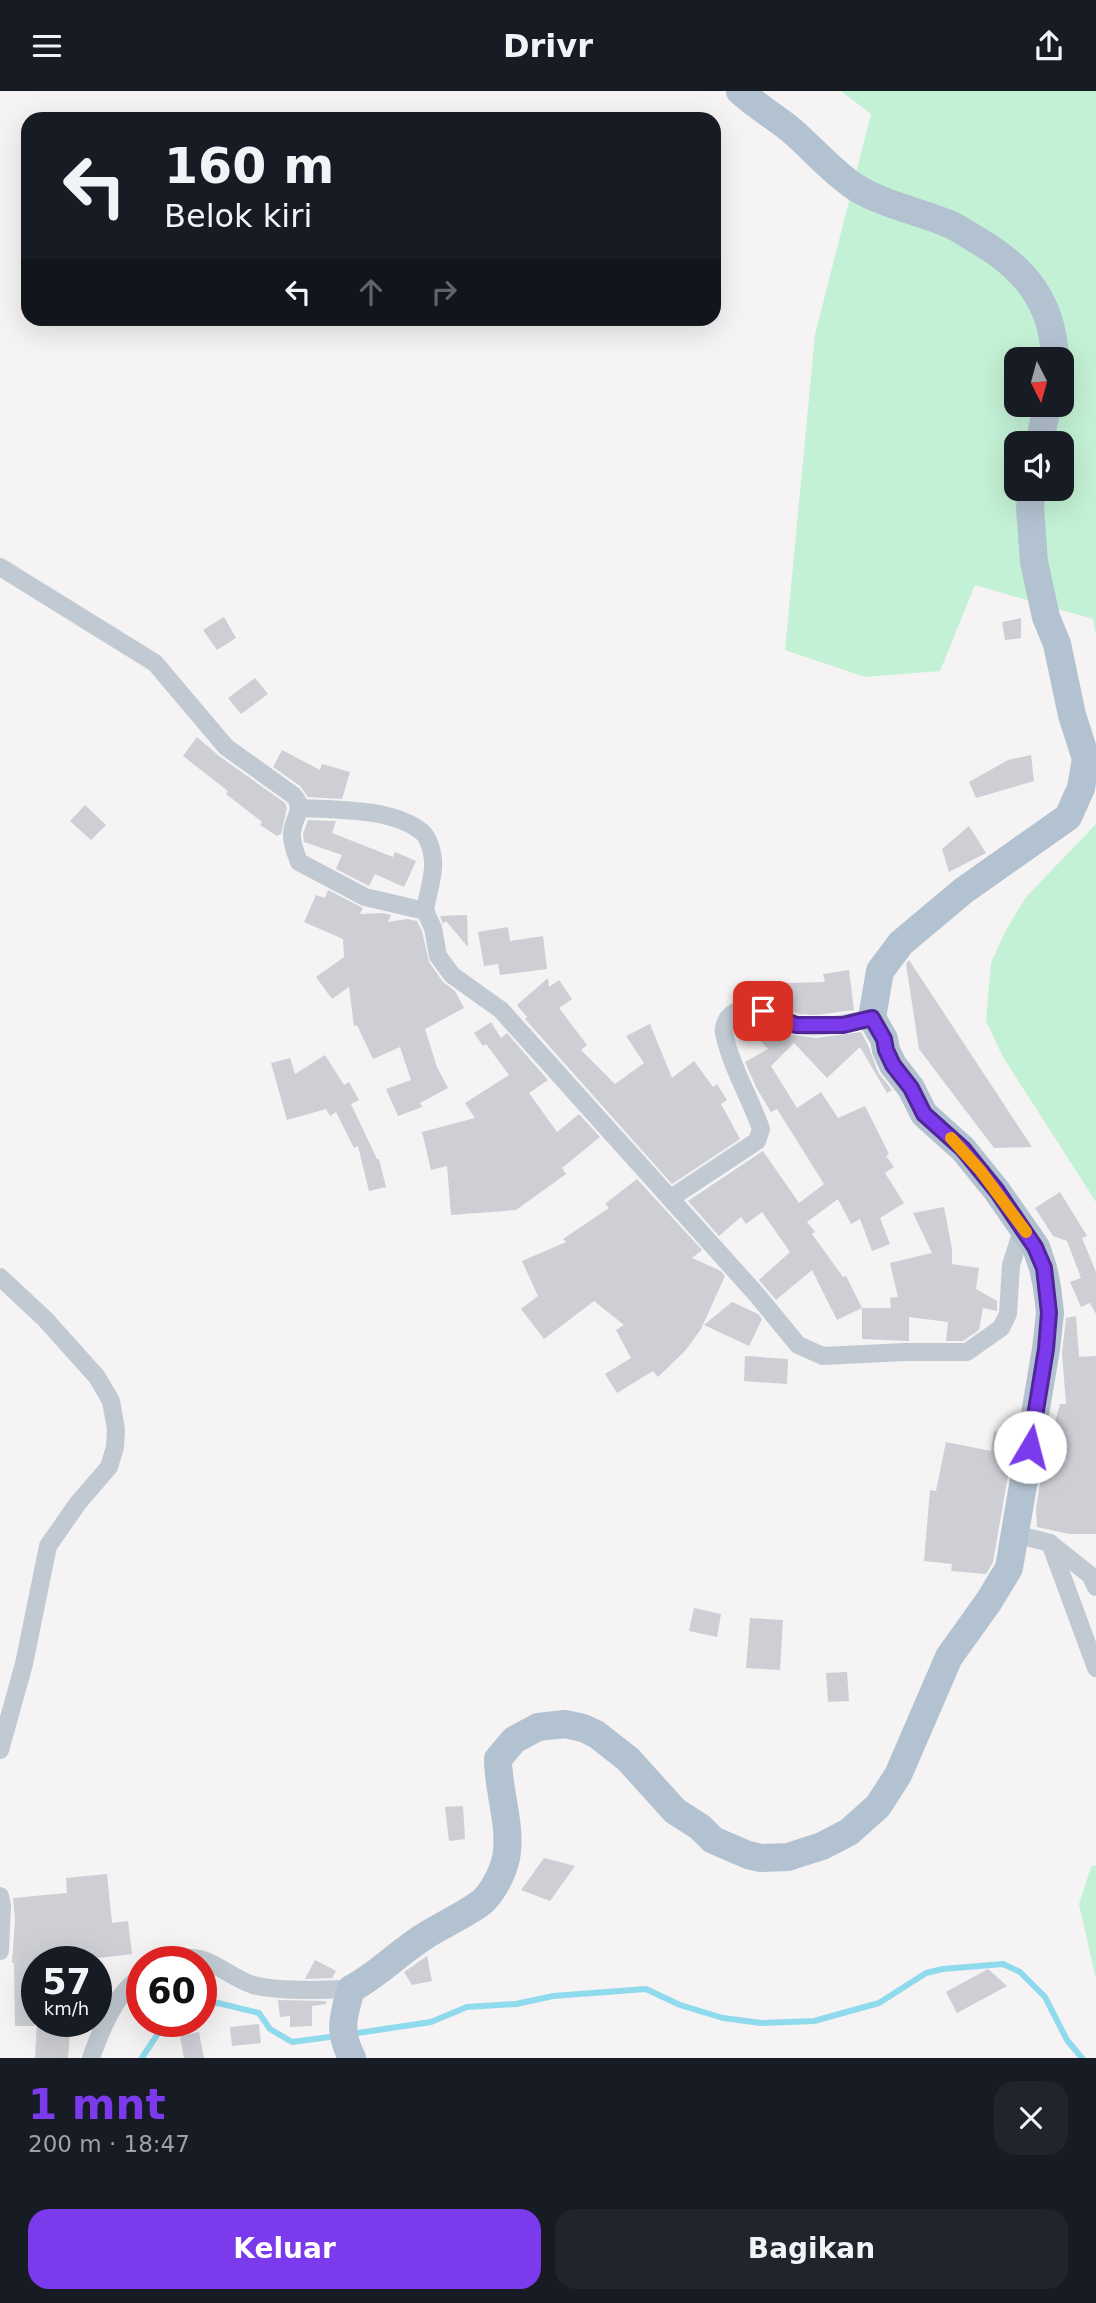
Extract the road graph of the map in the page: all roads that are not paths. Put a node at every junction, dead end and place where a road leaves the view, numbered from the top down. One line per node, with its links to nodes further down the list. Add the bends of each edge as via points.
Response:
1 (740, 91): 2 (main road, via 853,186 951,225 995,250 1037,292 1048,315)
2 (1054, 347)
3 (1031, 501): 7 (main road, via 1034,562 1086,759 1082,788 1068,817 963,891 901,943 880,971)
4 (0, 567): 5 (street, via 155,663 226,747 298,799)
5 (300, 808): 6 (street, via 292,834 299,862 365,897); 6 (street, via 368,813 402,821 424,833 434,866)
6 (425, 911): 8 (street, via 438,956 452,975 501,1010)
7 (872, 1018): 8 (street, via 843,1025 796,1025 763,1011 737,1010 726,1021 724,1033 761,1129 757,1141); 9 (main road, via 893,1065 924,1114 963,1149)
8 (671, 1198): 9 (street, via 798,1345 823,1356 957,1354 975,1349 1001,1328 1008,1314 1011,1265)
9 (1023, 1227): 11 (main road, via 1044,1268 1049,1313)
10 (0, 1277): 15 (street, via 97,1377 111,1401 117,1429 109,1467 48,1546 24,1664)
11 (1015, 1534): 12 (street); 19 (main road, via 1009,1568 949,1657 898,1775 878,1807 849,1832 789,1857 748,1855 713,1840 675,1811 628,1759 596,1734 565,1724 538,1727 514,1740 498,1759 507,1852 504,1867 485,1900 422,1937)
12 (1050, 1542): 13 (street, via 1090,1575); 14 (street)
13 (1096, 1587)
14 (1096, 1668)
15 (0, 1750)
16 (0, 1896): 17 (street)
17 (0, 1951)
18 (217, 1965): 19 (street, via 267,1987)
19 (351, 1989): 22 (main road, via 342,2021)
20 (126, 1991): 21 (street, via 105,2019)
21 (91, 2058)
22 (352, 2058)

